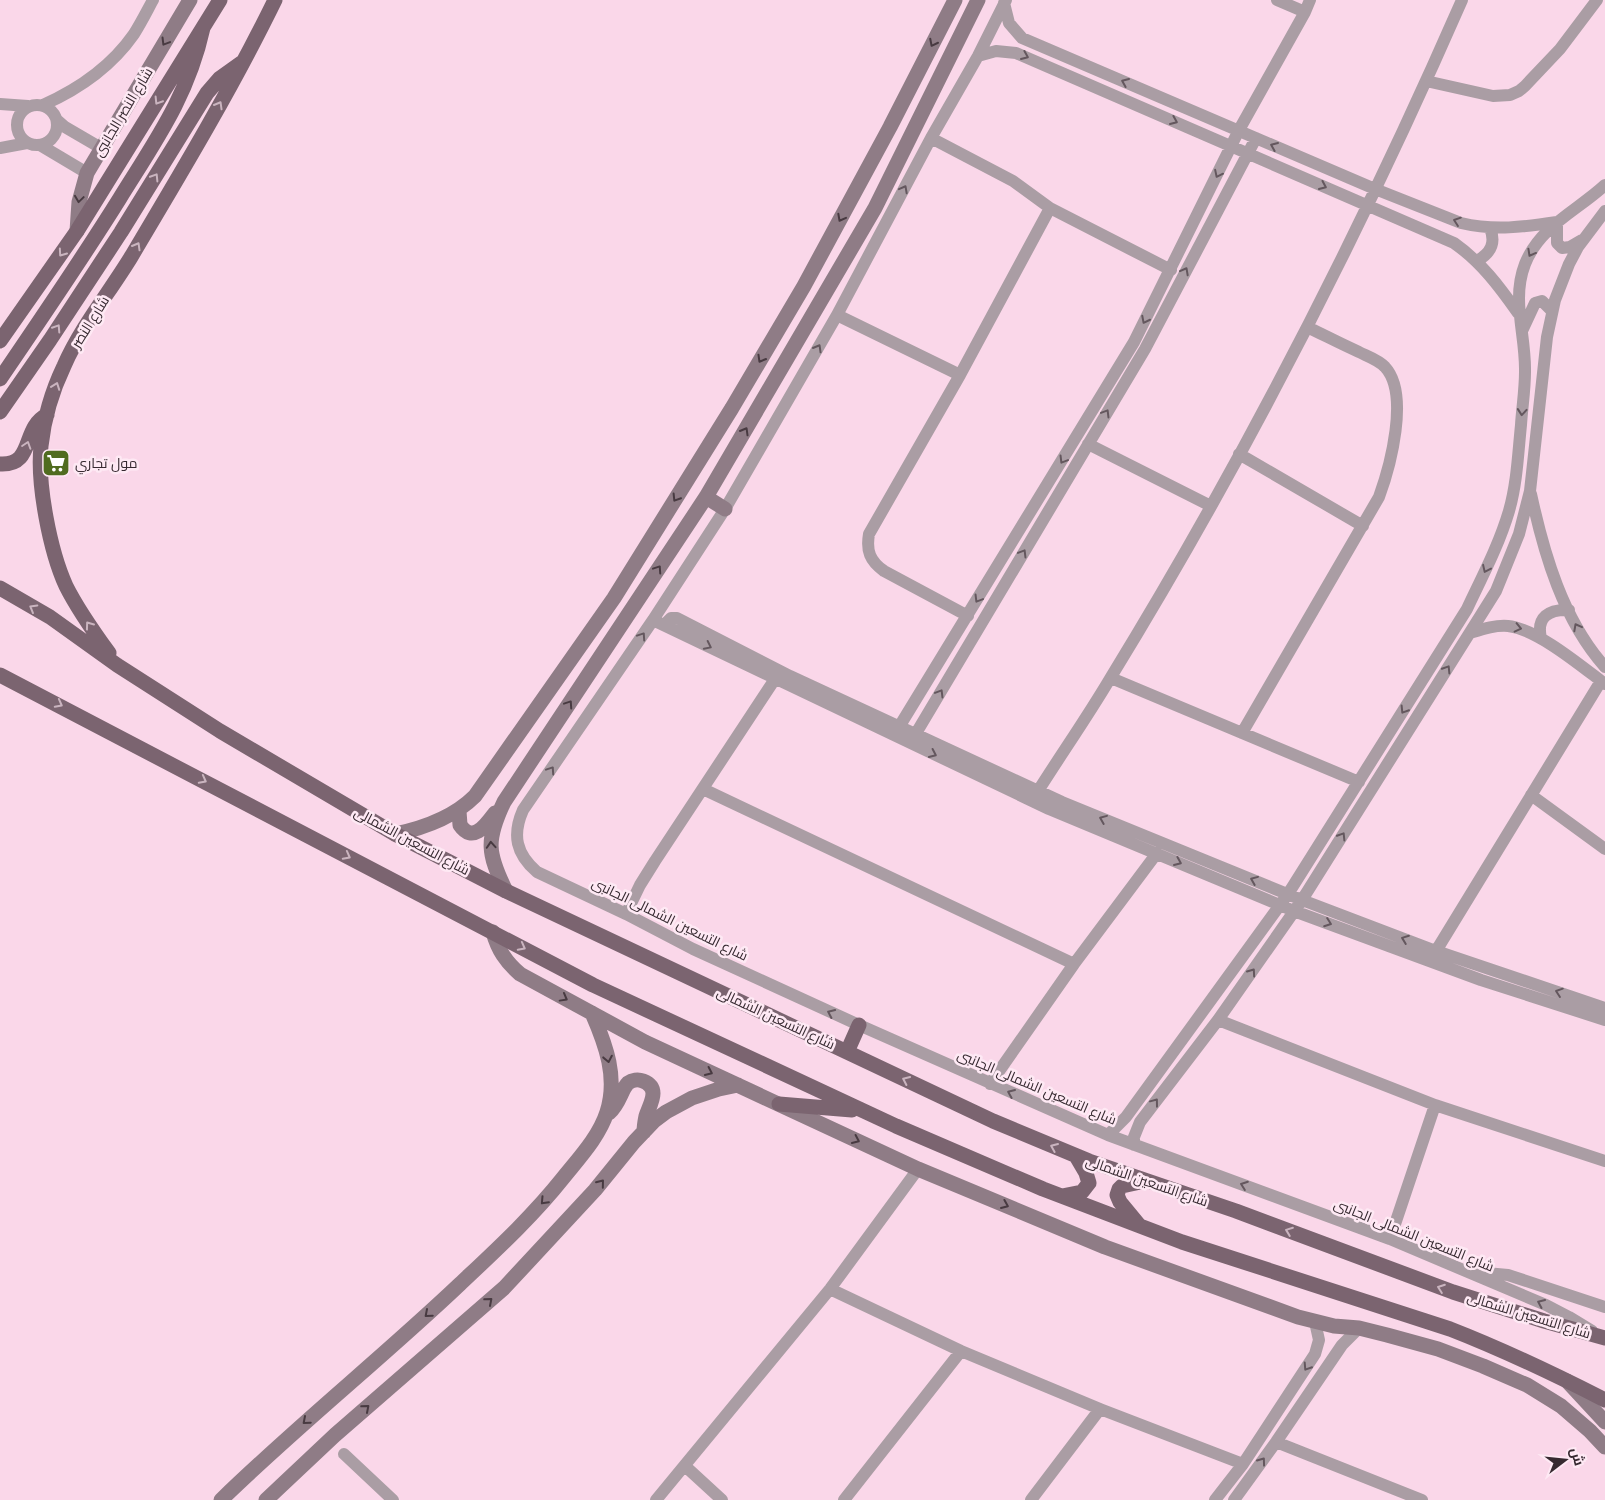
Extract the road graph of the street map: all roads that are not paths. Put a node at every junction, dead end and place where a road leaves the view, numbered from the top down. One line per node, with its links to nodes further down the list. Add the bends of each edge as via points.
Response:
1 (153, 0): 18 (street, via 135,33 113,59 88,81)
2 (190, 0): 27 (street, شارع النصر الجانبى, one-way to 27)
3 (220, 0): 13 (main road)
4 (275, 0): 15 (main road, شارع النصر)
5 (955, 0): 29 (street, one-way to 29)
6 (978, 0): 31 (street)
7 (1276, 0): 12 (street)
8 (1310, 0): 12 (street)
9 (1462, 0): 16 (street)
10 (1597, 0): 16 (street, via 1560,49 1519,91 1502,97 1492,96)
11 (1005, 1): 14 (street); 21 (street, one-way to 11, via 1022,38 1009,22)
12 (1305, 12): 21 (street)
13 (203, 28): 41 (main road, one-way to 41); 52 (main road, via 195,61 168,122)
14 (978, 56): 22 (street); 25 (street, one-way to 25, via 996,51 1016,53)
15 (245, 61): 53 (main road, one-way to 15, via 115,240 202,101 220,78); 54 (main road, شارع النصر, one-way to 15, via 73,348 131,257)
16 (1426, 81): 33 (street)
17 (0, 104): 19 (street)
18 (43, 105): 19 (street); 20 (street)
19 (28, 106): 24 (street, via 17,120 17,129 20,137)
20 (57, 120): 24 (street, via 58,129 54,137 48,143); 27 (street)
21 (1239, 130): 23 (street); 25 (street)
22 (931, 138): 37 (street, via 1013,181); 46 (street, one-way to 22)
23 (1256, 138): 28 (street); 33 (street, one-way to 23)
24 (34, 144): 26 (street); 30 (street)
25 (1231, 146): 28 (street); 44 (street, one-way to 44)
26 (0, 148)
27 (101, 148): 30 (street, شارع النصر الجانبى)
28 (1248, 153): 35 (street, one-way to 35); 55 (street, one-way to 28, via 1145,349)
29 (870, 164): 31 (street, via 881,174); 34 (street)
30 (87, 173): 41 (street, شارع النصر الجانبى, one-way to 41, via 78,202)
31 (892, 174): 36 (street)
32 (1605, 185): 39 (street)
33 (1375, 190): 35 (street); 40 (street, one-way to 33, via 1461,223)
34 (853, 196): 36 (street, via 864,195); 86 (street, one-way to 86, via 732,408 614,598 482,786)
35 (1367, 206): 43 (street, via 1454,243); 48 (street)
36 (875, 208): 59 (street, one-way to 36)
37 (1050, 208): 44 (street); 51 (street)
38 (1605, 210): 42 (street)
39 (1557, 222): 40 (street); 42 (street, via 1559,246 1566,248); 47 (street, one-way to 47, via 1533,248 1525,263 1519,288)
40 (1490, 228): 43 (street, via 1493,244 1485,256)
41 (78, 231): 50 (main road, one-way to 50)
42 (1582, 240): 45 (street, via 1568,264)
43 (1477, 260): 47 (street)
44 (1171, 270): 65 (street, one-way to 65, via 1134,342)
45 (1552, 311): 49 (street, via 1542,302 1535,303); 58 (street)
46 (837, 315): 51 (street); 61 (street, one-way to 46)
47 (1519, 315): 49 (street)
48 (1306, 327): 56 (street); 62 (street, via 1373,359 1392,376 1396,410 1392,455 1379,497)
49 (1521, 332): 81 (street, one-way to 81, via 1525,372 1517,474 1509,511 1467,609)
50 (0, 341)
51 (960, 375): 65 (street, via 869,534 867,545 872,560 884,571)
52 (0, 379)
53 (0, 412)
54 (47, 415): 57 (main road, one-way to 54, via 12,463 25,453 34,425); 69 (main road, شارع النصر, one-way to 54, via 75,604 52,545 41,462)
55 (1088, 444): 60 (street); 79 (street, one-way to 55)
56 (1240, 454): 60 (street); 62 (street)
57 (0, 464)
58 (1530, 491): 64 (street, via 1546,552); 67 (street, via 1509,562 1496,591)
59 (706, 497): 61 (street); 85 (street, one-way to 59)
60 (1211, 506): 72 (street)
61 (725, 508): 66 (street)
62 (1363, 526): 78 (street)
63 (0, 588): 69 (main road, شارع التسعين الشمالى, one-way to 63, via 74,633)
64 (1569, 610): 68 (street, via 1556,609 1541,620); 70 (street, one-way to 64, via 1581,634)
65 (968, 616): 77 (street)
66 (659, 622): 73 (street, one-way to 73); 77 (street, via 677,618); 95 (street, شارع التسعين الشمالى الجانبى, one-way to 66, via 537,872 522,855 517,826 523,810)
67 (1470, 633): 68 (street, one-way to 68, via 1493,626 1508,626); 92 (street, one-way to 67)
68 (1542, 638): 74 (street)
69 (117, 665): 87 (main road, شارع التسعين الشمالى, via 220,731)
70 (1605, 667)
71 (0, 675): 76 (main road)
72 (1111, 678): 78 (street); 83 (street)
73 (775, 679): 80 (street, one-way to 80); 82 (street)
74 (1603, 682): 84 (street)
75 (0, 685): 76 (main road)
76 (28, 688): 96 (main road, one-way to 96)
77 (899, 727): 79 (street)
78 (1242, 733): 81 (street)
79 (915, 734): 80 (street)
80 (974, 768): 83 (street); 89 (street, via 1049,809)
81 (1359, 782): 91 (street)
82 (703, 789): 95 (street, via 640,884); 98 (street)
83 (1038, 791): 91 (street, one-way to 83)
84 (1531, 795): 88 (street); 97 (street)
85 (504, 802): 86 (street, via 476,833 463,829); 90 (street, one-way to 85, via 494,863 491,837)
86 (459, 811): 87 (street, via 419,829)
87 (395, 834): 90 (main road, شارع التسعين الشمالى)
88 (1605, 849)
89 (1157, 853): 93 (street, one-way to 93); 98 (street)
90 (506, 890): 104 (main road, شارع التسعين الشمالى)
91 (1288, 894): 92 (street); 93 (street)
92 (1302, 900): 94 (street); 97 (street, one-way to 92)
93 (1281, 905): 94 (street); 112 (street, via 1126,1117)
94 (1294, 911): 101 (street, one-way to 94); 102 (street, one-way to 102, via 1481,980)
95 (626, 914): 103 (street, شارع التسعين الشمالى الجانبى, one-way to 95)
96 (493, 932): 100 (street, one-way to 100, via 502,956 510,966); 109 (main road, one-way to 109, via 593,985)
97 (1436, 951): 99 (street, one-way to 97)
98 (1074, 964): 105 (street)
99 (1605, 1008)
100 (592, 1014): 106 (street, one-way to 106); 110 (street, one-way to 110, via 610,1069 610,1101)
101 (1218, 1020): 108 (street); 113 (street, one-way to 101, via 1140,1122)
102 (1605, 1020)
103 (858, 1026): 104 (main road); 105 (street, شارع التسعين الشمالى الجانبى)
104 (848, 1052): 114 (main road, شارع التسعين الشمالى, one-way to 104, via 992,1121)
105 (990, 1084): 112 (street, شارع التسعين الشمالى الجانبى, one-way to 105)
106 (738, 1086): 107 (street); 111 (street, via 692,1098 666,1112)
107 (779, 1104): 109 (main road); 116 (street, one-way to 116)
108 (1435, 1105): 115 (street); 120 (street)
109 (861, 1110): 118 (main road)
110 (606, 1115): 111 (street, via 619,1102 626,1085 634,1080 643,1081 653,1093); 138 (street, one-way to 138, via 586,1149 513,1234)
111 (644, 1132): 139 (street, one-way to 111, via 335,1435 504,1288)
112 (1108, 1135): 113 (street, شارع التسعين الشمالى الجانبى)
113 (1134, 1145): 120 (street, شارع التسعين الشمالى الجانبى, one-way to 113)
114 (1076, 1156): 117 (main road, شارع التسعين الشمالى); 118 (main road, via 1089,1183 1082,1192)
115 (1605, 1161)
116 (918, 1169): 122 (street); 124 (street, one-way to 124, via 1105,1247)
117 (1146, 1181): 119 (main road, via 1122,1186 1117,1192 1118,1199); 126 (main road, شارع التسعين الشمالى, one-way to 117, via 1452,1292)
118 (1062, 1196): 119 (main road)
119 (1139, 1226): 128 (main road, via 1450,1329)
120 (1390, 1239): 121 (street, شارع التسعين الشمالى الجانبى)
121 (1467, 1272): 123 (street, via 1508,1275); 126 (street, شارع التسعين الشمالى الجانبى, one-way to 121, via 1569,1316)
122 (830, 1289): 127 (street); 136 (street)
123 (1605, 1307)
124 (1315, 1322): 125 (street); 135 (street, one-way to 135, via 1319,1340 1315,1354)
125 (1359, 1328): 132 (street, via 1342,1345); 133 (street, via 1438,1349 1527,1385 1568,1412)
126 (1602, 1337)
127 (961, 1351): 130 (street); 143 (street)
128 (1566, 1380): 129 (main road); 131 (street)
129 (1605, 1400)
130 (1100, 1409): 135 (street); 144 (street)
131 (1605, 1422)
132 (1276, 1442): 137 (street); 146 (street, one-way to 132)
133 (1605, 1448)
134 (344, 1454): 140 (street)
135 (1243, 1464): 145 (street)
136 (685, 1466): 141 (street); 142 (street)
137 (1416, 1499)
138 (221, 1500)
139 (266, 1500)
140 (393, 1500)
141 (656, 1500)
142 (722, 1500)
143 (844, 1500)
144 (1030, 1500)
145 (1215, 1500)
146 (1234, 1500)

